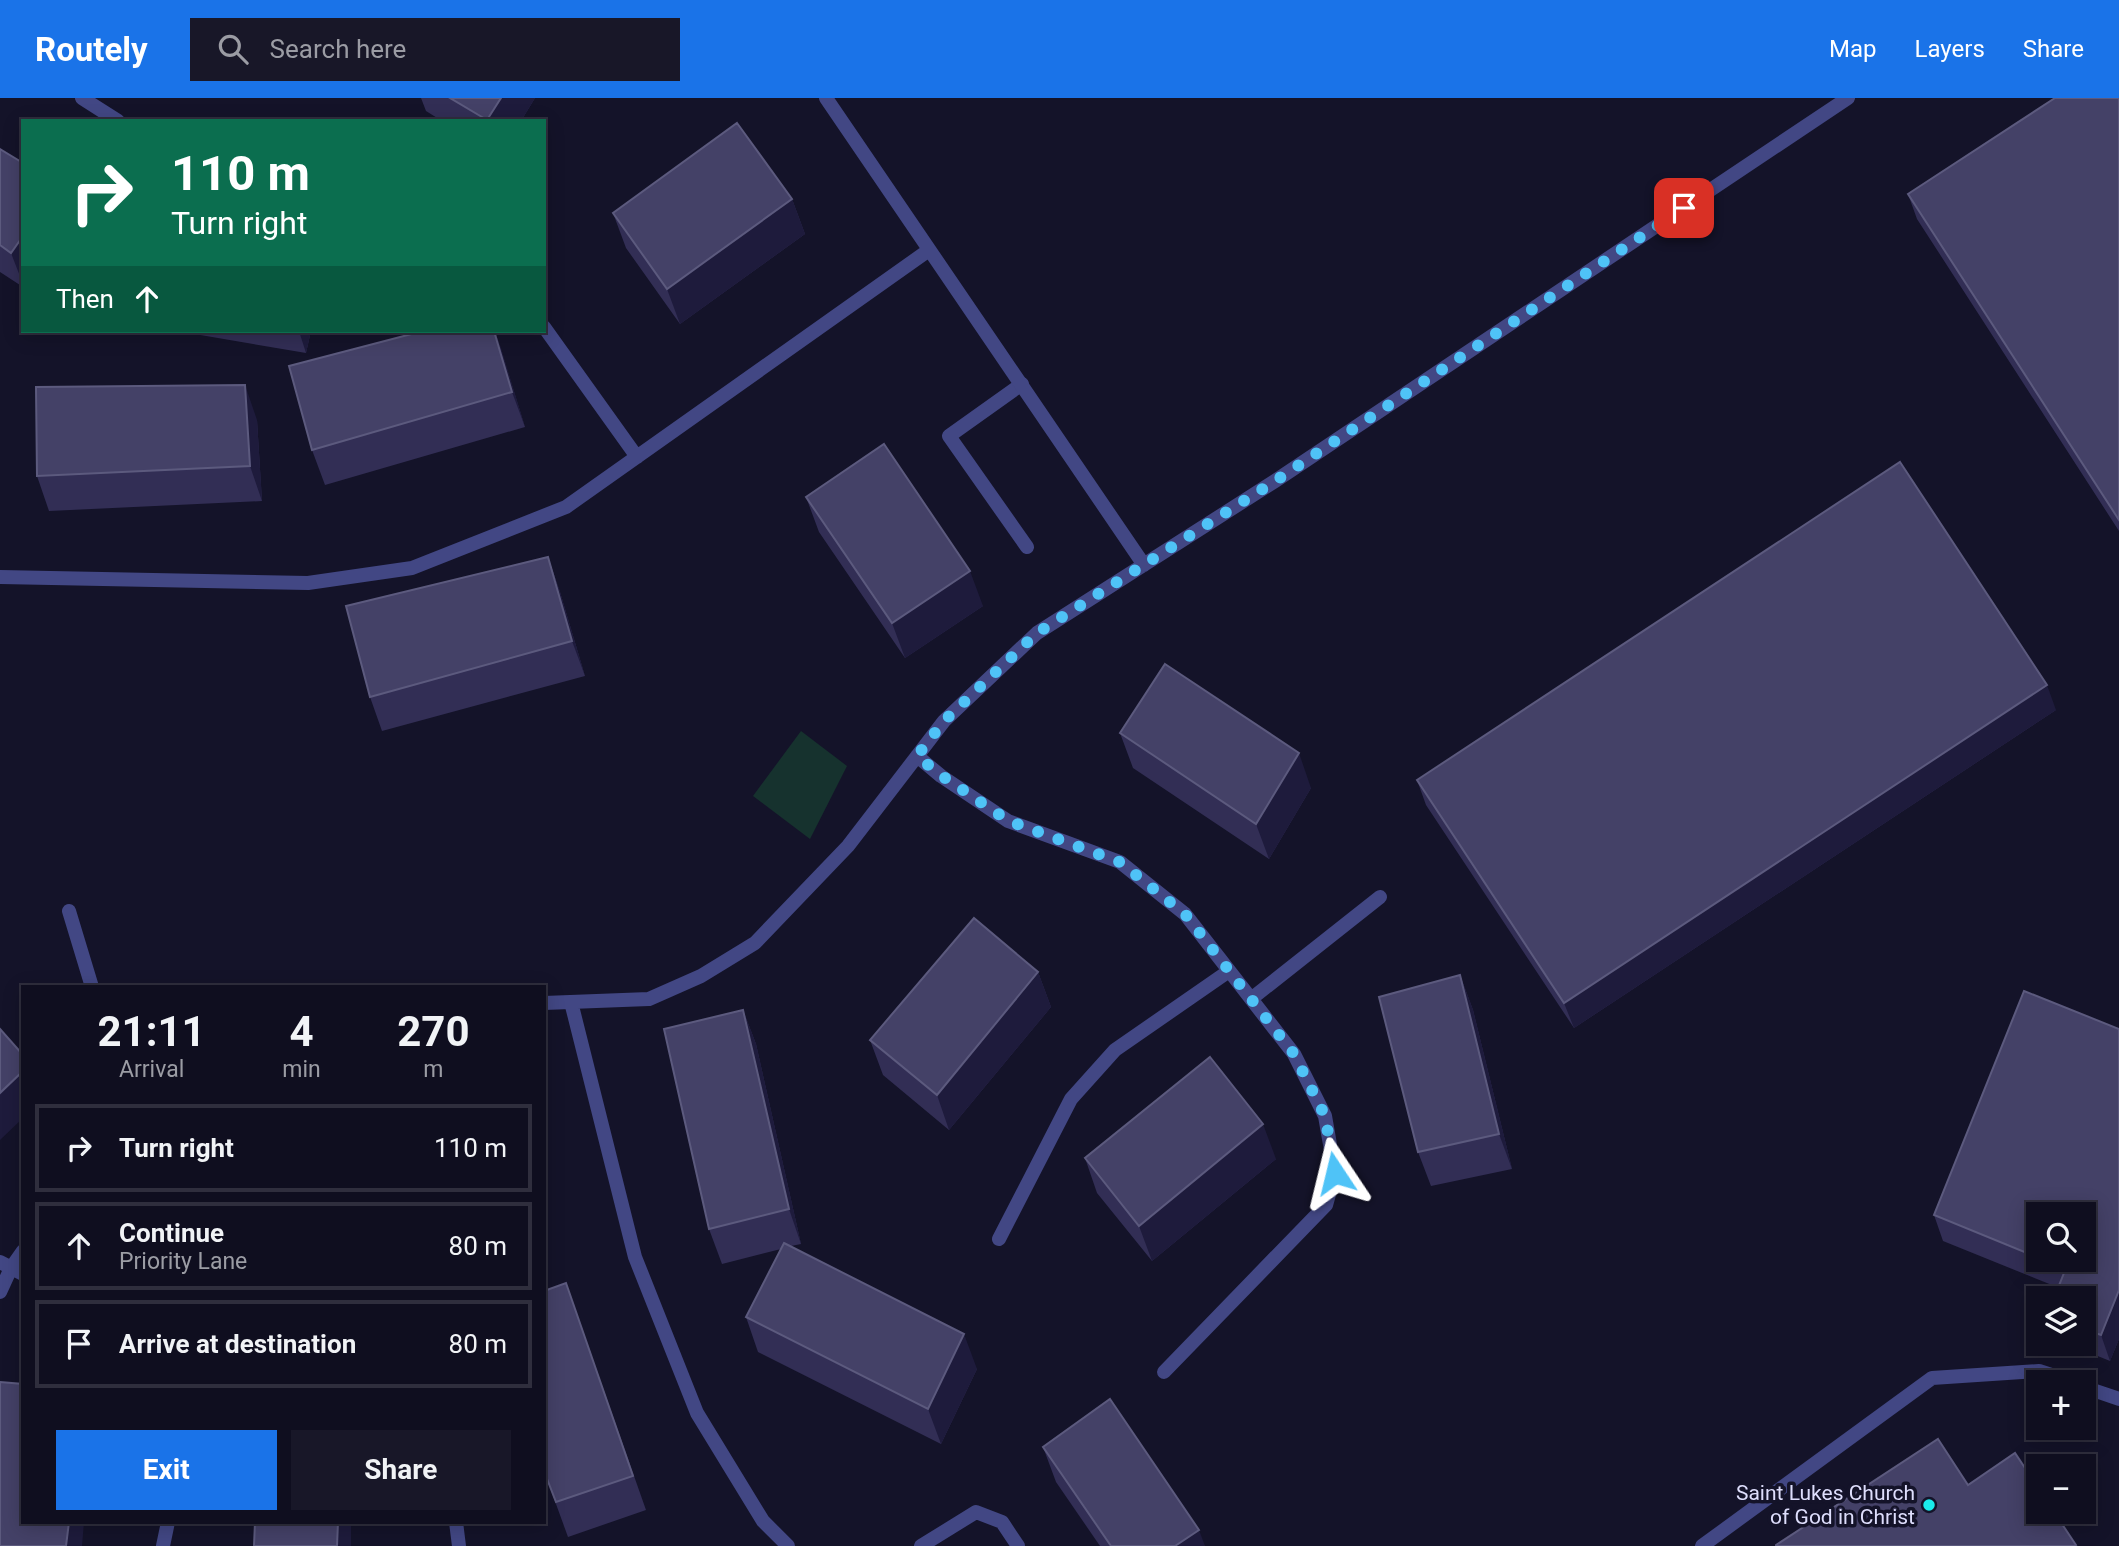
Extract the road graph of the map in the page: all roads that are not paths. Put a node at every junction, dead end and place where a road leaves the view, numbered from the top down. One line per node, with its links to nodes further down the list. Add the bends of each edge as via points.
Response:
1 (82, 98): 4 (street)
2 (826, 98): 5 (street)
3 (1848, 98): 10 (street)
4 (115, 119)
5 (929, 250): 7 (street); 8 (street)
6 (546, 330): 8 (street)
7 (1021, 384): 9 (street, via 950,436); 10 (street)
8 (637, 457): 11 (street, via 566,507 412,568 307,583)
9 (1027, 547)
10 (1144, 565): 12 (street, via 1037,633 944,721)
11 (0, 577)
12 (917, 756): 15 (street, via 1009,821 1120,862 1185,914); 18 (street, via 848,846 755,943 701,976 649,999)
13 (1380, 897): 17 (street)
14 (69, 911): 16 (street)
15 (1229, 971): 17 (street); 20 (street, via 1115,1050 1071,1099)
16 (91, 985)
17 (1251, 999): 23 (street, via 1294,1054 1325,1116 1335,1173 1325,1205)
18 (571, 1002): 19 (street); 31 (street, via 635,1257 697,1413 763,1521)
19 (546, 1003)
20 (999, 1239)
21 (11, 1268): 22 (street)
22 (0, 1292)
23 (1164, 1372)
24 (2026, 1372): 34 (street, via 1932,1378)
25 (2096, 1391): 26 (street)
26 (2119, 1399)
27 (168, 1524): 29 (street)
28 (457, 1524): 30 (street)
29 (163, 1546)
30 (458, 1546)
31 (788, 1546)
32 (921, 1546): 33 (street, via 976,1513 1002,1522)
33 (1018, 1546)
34 (1702, 1546)

